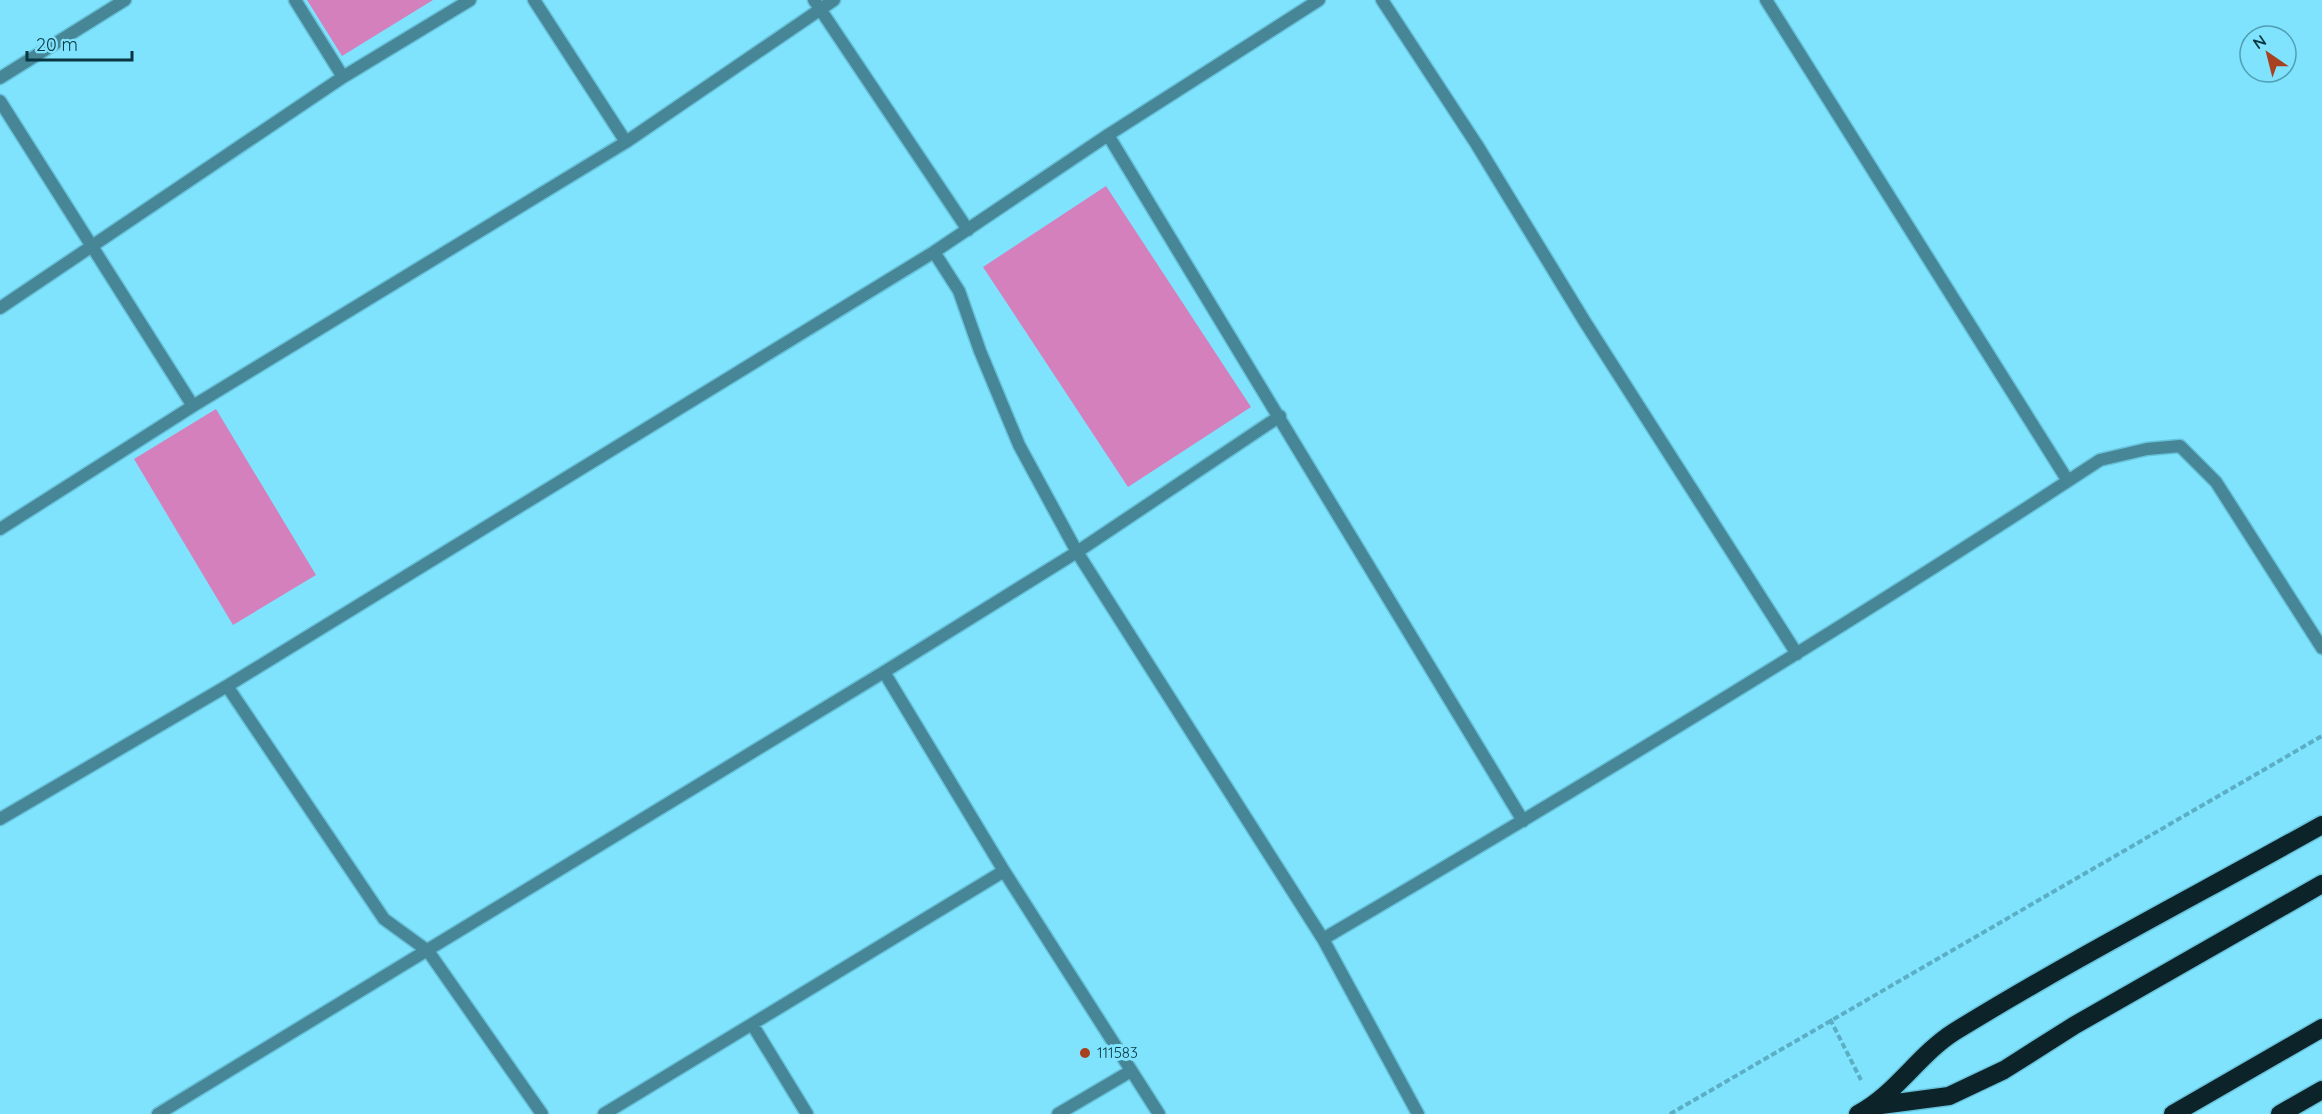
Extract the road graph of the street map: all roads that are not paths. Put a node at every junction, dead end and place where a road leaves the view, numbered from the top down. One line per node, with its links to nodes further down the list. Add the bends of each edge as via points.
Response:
1 (125, 0): 11 (street)
2 (295, 0): 10 (street)
3 (470, 0): 10 (street)
4 (534, 0): 14 (street)
5 (834, 0): 9 (street)
6 (1319, 0): 13 (street)
7 (1382, 0): 25 (street)
8 (1766, 0): 21 (street)
9 (817, 5): 14 (street); 15 (street)
10 (344, 77): 16 (street)
11 (0, 78)
12 (0, 101): 16 (street)
13 (1108, 135): 15 (street); 20 (street)
14 (626, 142): 19 (street)
15 (968, 230): 17 (street)
16 (93, 247): 18 (street); 19 (street)
17 (934, 252): 23 (street, via 959,291 1019,445); 27 (street)
18 (0, 308)
19 (193, 406): 22 (street)
20 (1280, 416): 23 (street); 29 (street)
21 (2068, 481): 24 (street, via 2100,460 2180,446 2216,482); 25 (street)
22 (0, 529)
23 (1077, 552): 26 (street); 33 (street)
24 (2322, 648)
25 (1797, 654): 29 (street)
26 (884, 672): 31 (street); 34 (street)
27 (227, 686): 28 (street); 34 (street, via 384,919)
28 (0, 819)
29 (1524, 821): 33 (street)
30 (2322, 825): 39 (highway, via 2035,981 1935,1044)
31 (1004, 871): 35 (street); 37 (street)
32 (2322, 884): 39 (highway, via 2004,1070 1949,1096)
33 (1323, 939): 46 (street)
34 (428, 951): 40 (street); 41 (street)
35 (752, 1024): 42 (street); 43 (street)
36 (2322, 1028): 47 (highway)
37 (1131, 1071): 44 (street); 45 (street)
38 (2322, 1090): 48 (highway)
39 (1866, 1110)
40 (158, 1114)
41 (542, 1114)
42 (604, 1114)
43 (807, 1114)
44 (1058, 1114)
45 (1159, 1114)
46 (1418, 1114)
47 (2173, 1114)
48 (2280, 1114)

